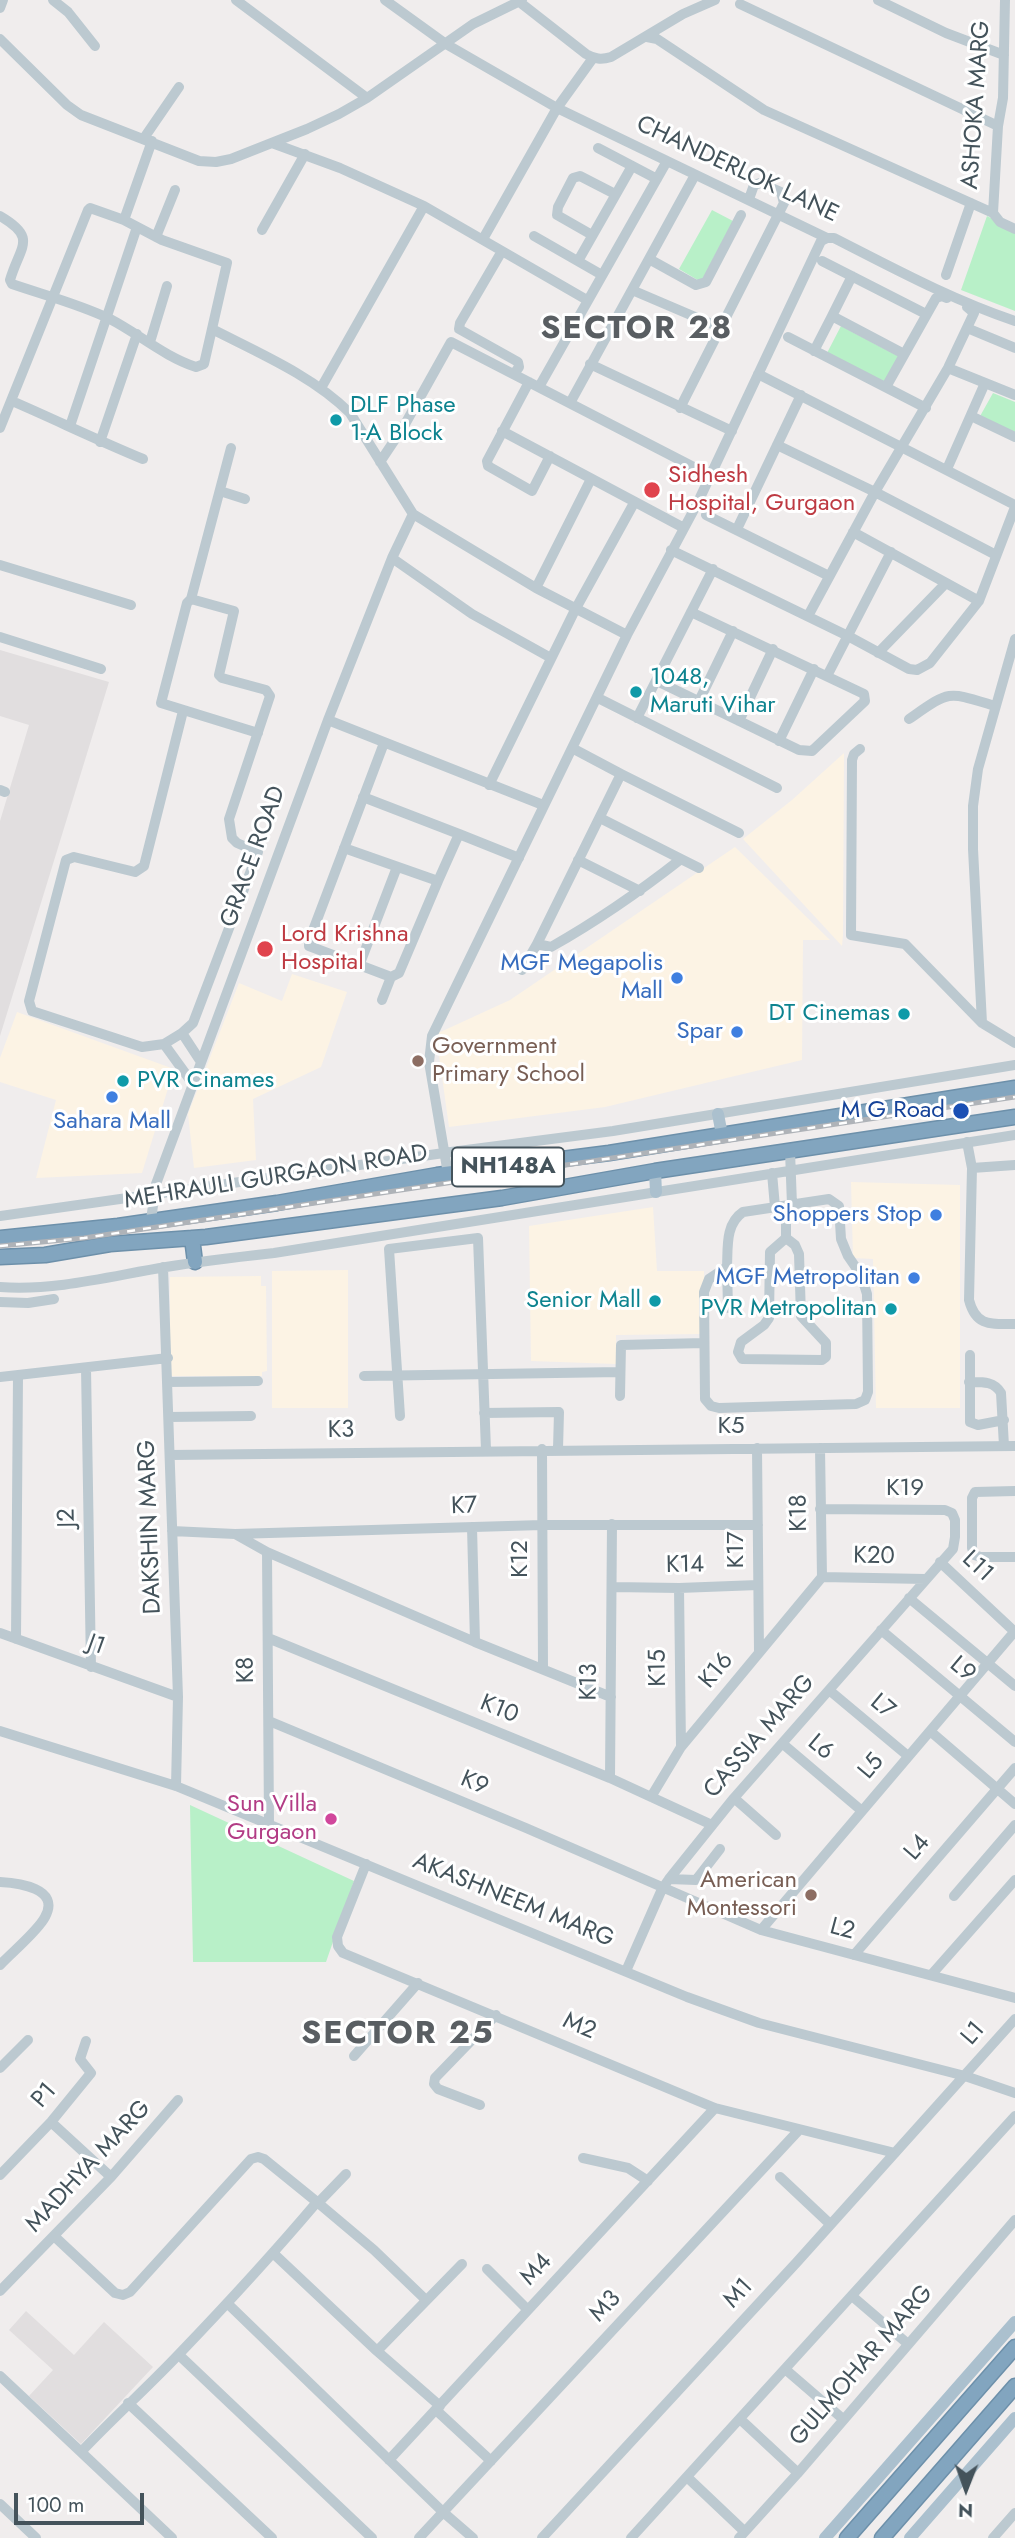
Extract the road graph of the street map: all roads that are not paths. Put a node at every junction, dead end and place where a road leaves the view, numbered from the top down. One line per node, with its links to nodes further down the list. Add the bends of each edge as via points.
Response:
1 (3, 0): 10 (street)
2 (53, 0): 14 (street)
3 (236, 0): 18 (street)
4 (384, 0): 13 (street, CHANDERLOK LANE)
5 (715, 0): 11 (street)
6 (878, 0): 15 (street, via 946,33)
7 (1005, 0): 15 (street, ASHOKA MARG)
8 (519, 1): 13 (street, via 473,24); 16 (street)
9 (740, 4): 22 (street)
10 (0, 8)
11 (647, 37): 16 (street, via 611,57); 34 (street, via 801,129)
12 (0, 39): 23 (street, via 81,115)
13 (446, 44): 18 (street); 21 (street, CHANDERLOK LANE)
14 (95, 46)
15 (1008, 52): 19 (street, ASHOKA MARG)
16 (593, 58): 21 (street)
17 (179, 87): 23 (street)
18 (367, 98): 24 (street)
19 (1003, 98): 20 (street); 22 (street, ASHOKA MARG)
20 (1015, 104)
21 (557, 108): 27 (street, CHANDERLOK LANE); 48 (street)
22 (998, 126): 37 (street, ASHOKA MARG)
23 (148, 139): 24 (street, via 199,161 216,162); 40 (street)
24 (272, 143): 26 (street)
25 (598, 148): 28 (street)
26 (305, 154): 35 (street); 43 (street)
27 (667, 161): 29 (street, CHANDERLOK LANE); 30 (street)
28 (632, 166): 30 (street); 32 (street)
29 (695, 175): 33 (street, CHANDERLOK LANE); 50 (street)
30 (657, 179): 53 (street)
31 (175, 190): 46 (street)
32 (615, 194): 45 (street); 45 (street, via 580,176 573,178 557,215)
33 (750, 199): 36 (street, CHANDERLOK LANE); 36 (street, via 754,185 765,184 784,197)
34 (971, 203): 37 (street); 54 (street)
35 (424, 206): 48 (street); 81 (street)
36 (777, 212): 47 (street, CHANDERLOK LANE); 64 (street)
37 (993, 213): 42 (street)
38 (741, 215): 50 (street, via 702,285)
39 (0, 216): 58 (street, via 23,232 12,284)
40 (124, 220): 41 (street); 58 (street, via 89,209)
41 (137, 227): 46 (street); 62 (street)
42 (1015, 229)
43 (262, 230)
44 (534, 236): 51 (street)
45 (592, 236): 51 (street)
46 (156, 237): 66 (street, via 228,263)
47 (827, 238): 63 (street, CHANDERLOK LANE, via 957,300); 76 (street, via 821,242)
48 (483, 239): 49 (street)
49 (502, 251): 59 (street); 75 (street, via 459,329 518,362)
50 (649, 259): 57 (street)
51 (578, 261): 53 (street)
52 (822, 261): 55 (street)
53 (602, 275): 59 (street)
54 (946, 275)
55 (852, 276): 60 (street); 61 (street)
56 (167, 286): 69 (street)
57 (632, 290): 64 (street); 73 (street)
58 (54, 298): 62 (street); 84 (street)
59 (587, 300): 79 (street)
60 (926, 314): 65 (street, via 942,296 971,309 974,313); 72 (street)
61 (832, 316): 71 (street); 72 (street)
62 (107, 318): 67 (street); 89 (street)
63 (1015, 321)
64 (721, 327): 86 (street)
65 (967, 328): 70 (street); 74 (street)
66 (212, 330): 69 (street, via 201,367 183,363); 81 (street)
67 (137, 334): 69 (street); 94 (street)
68 (788, 337): 71 (street)
69 (150, 342)
70 (1015, 348)
71 (814, 351): 80 (street)
72 (904, 354): 80 (street)
73 (590, 364): 85 (street); 86 (street)
74 (948, 368): 78 (street); 87 (street)
75 (514, 374): 77 (street); 100 (street, via 451,341)
76 (758, 374): 82 (street); 92 (street)
77 (529, 382): 79 (street); 91 (street)
78 (985, 383): 83 (street); 88 (street)
79 (539, 387): 85 (street)
80 (886, 387): 87 (street)
81 (321, 388): 100 (street, via 350,413)
82 (801, 395): 95 (street); 96 (street)
83 (1015, 395)
84 (12, 401): 89 (street); 90 (street)
85 (570, 403): 102 (street)
86 (680, 408): 92 (street)
87 (926, 408): 96 (street)
88 (971, 416): 93 (street); 101 (street)
89 (70, 426): 94 (street)
90 (0, 428)
91 (502, 431): 98 (street); 98 (street, via 488,466 532,491)
92 (732, 432): 102 (street)
93 (1015, 437)
94 (100, 442): 99 (street)
95 (777, 445): 105 (street); 112 (street)
96 (903, 446): 101 (street); 105 (street)
97 (231, 448): 104 (street)
98 (551, 456): 103 (street)
99 (143, 459)
100 (380, 462): 109 (street)
101 (947, 469): 108 (street)
102 (711, 475): 111 (street)
103 (591, 479): 107 (street); 122 (street)
104 (220, 491): 106 (street); 123 (street)
105 (875, 492): 113 (street); 116 (street)
106 (245, 499)
107 (634, 503): 111 (street); 126 (street)
108 (1015, 506): 116 (street)
109 (413, 514): 117 (street, GRACE ROAD); 122 (street)
110 (706, 515): 112 (street)
111 (684, 528): 114 (street)
112 (737, 530): 120 (street)
113 (853, 532): 115 (street); 120 (street)
114 (671, 550): 119 (street); 130 (street)
115 (891, 552): 121 (street); 131 (street)
116 (996, 555): 124 (street)
117 (392, 558): 136 (street, via 472,614); 147 (street, GRACE ROAD)
118 (0, 565): 125 (street)
119 (713, 569): 127 (street); 128 (street)
120 (829, 576): 128 (street)
121 (946, 583): 124 (street); 135 (street)
122 (536, 588): 126 (street)
123 (191, 599): 144 (street, via 160,699 162,705); 149 (street, via 234,611 219,675 269,693)
124 (979, 601): 135 (street, via 924,668 909,668)
125 (131, 605)
126 (575, 610): 130 (street); 136 (street)
127 (691, 612): 129 (street); 140 (street)
128 (808, 616): 131 (street)
129 (733, 631): 134 (street); 142 (street)
130 (627, 635): 141 (street)
131 (848, 636): 135 (street); 139 (street)
132 (0, 637): 137 (street)
133 (1015, 639): 143 (street)
134 (773, 649): 138 (street); 148 (street)
135 (878, 653)
136 (551, 658): 155 (street)
137 (101, 669)
138 (814, 669): 139 (street); 150 (street)
139 (827, 676): 150 (street, via 864,694 863,704 812,751)
140 (657, 681): 142 (street); 145 (street)
141 (598, 698): 145 (street); 152 (street)
142 (699, 701): 148 (street)
143 (995, 706): 146 (street, via 947,695); 175 (street, via 973,806)
144 (183, 711): 149 (street); 178 (street, via 144,866 135,873 74,856 66,860 29,1001 32,1011 141,1047)
145 (637, 718): 156 (street)
146 (909, 719)
147 (327, 720): 151 (street); 179 (street, GRACE ROAD)
148 (739, 721): 150 (street)
149 (258, 733): 176 (street, via 229,818 232,838 258,852 193,1023)
150 (779, 741)
151 (384, 743): 155 (street); 157 (street)
152 (572, 748): 154 (street); 158 (street)
153 (860, 749): 175 (street, via 852,760 851,935 905,944)
154 (621, 774): 159 (street); 160 (street)
155 (489, 785): 158 (street)
156 (777, 788)
157 (363, 797): 161 (street); 162 (street)
158 (543, 805): 163 (street)
159 (600, 818): 164 (street); 165 (street)
160 (739, 833)
161 (459, 834): 163 (street); 168 (street)
162 (344, 848): 166 (street); 171 (street, via 308,950)
163 (519, 858): 189 (street, via 429,1044)
164 (681, 859): 167 (street); 169 (street)
165 (578, 860): 169 (street); 170 (street)
166 (397, 867): 168 (street); 171 (street)
167 (699, 869)
168 (438, 881): 173 (street, via 399,973)
169 (640, 891): 170 (street, via 551,947)
170 (537, 944): 172 (street)
171 (359, 966): 173 (street)
172 (522, 970)
173 (391, 977): 174 (street)
174 (382, 1000)
175 (982, 1023): 177 (street)
176 (182, 1033): 178 (street); 179 (street)
177 (1015, 1043)
178 (164, 1044): 181 (street)
179 (201, 1062): 181 (street, GRACE ROAD)
180 (1015, 1065): 183 (street)
181 (193, 1084): 197 (street, GRACE ROAD)
182 (1015, 1088): 185 (highway, MEHRAULI GURGAON ROAD / NH148A)
183 (718, 1114): 185 (main road); 189 (street)
184 (1015, 1117): 188 (highway, MEHRAULI GURGAON ROAD / NH148A)
185 (722, 1135): 195 (highway, MEHRAULI GURGAON ROAD / NH148A)
186 (1015, 1135): 187 (street)
187 (967, 1142): 191 (street); 192 (street)
188 (790, 1151): 192 (street); 193 (highway, MEHRAULI GURGAON ROAD / NH148A)
189 (443, 1153): 195 (street); 197 (street)
190 (1015, 1166): 191 (street)
191 (972, 1168): 214 (street, via 972,1312 981,1321)
192 (792, 1170): 194 (street); 199 (street)
193 (655, 1171): 196 (main road); 202 (highway, MEHRAULI GURGAON ROAD / NH148A, via 502,1198)
194 (772, 1173): 196 (street); 199 (street)
195 (447, 1174): 198 (highway, MEHRAULI GURGAON ROAD / NH148A)
196 (656, 1192): 207 (street)
197 (153, 1195): 200 (street); 201 (street, GRACE ROAD)
198 (277, 1203): 201 (highway, MEHRAULI GURGAON ROAD / NH148A); 202 (highway)
199 (784, 1206): 205 (street); 209 (street, via 743,1212 734,1218); 215 (street, via 829,1199 839,1206 841,1239 867,1294 865,1400 856,1404 711,1406 705,1399)
200 (0, 1216)
201 (150, 1220): 203 (highway, MEHRAULI GURGAON ROAD / NH148A)
202 (280, 1226): 204 (highway, MEHRAULI GURGAON ROAD / NH148A)
203 (0, 1238)
204 (192, 1238): 206 (highway, MEHRAULI GURGAON ROAD / NH148A); 207 (highway)
205 (786, 1238): 205 (street, via 799,1254 801,1317 826,1343 826,1357 742,1359 738,1352 741,1342 769,1318 770,1252)
206 (0, 1257)
207 (195, 1262): 208 (street)
208 (163, 1267): 210 (street, via 52,1287); 217 (street, DAKSHIN MARG)
209 (727, 1268): 213 (street); 215 (street, via 706,1284)
210 (0, 1287)
211 (54, 1299): 212 (street)
212 (0, 1302)
213 (728, 1308)
214 (1015, 1324)
215 (704, 1343): 219 (street, via 625,1343 620,1348)
216 (970, 1355): 227 (street)
217 (168, 1358): 218 (street); 226 (street, DAKSHIN MARG)
218 (86, 1368): 222 (street); 268 (street, J2)
219 (620, 1372): 220 (street); 228 (street)
220 (483, 1373): 221 (street); 221 (street, via 478,1238 389,1249); 229 (street)
221 (398, 1375): 223 (street); 231 (street)
222 (18, 1376): 224 (street); 264 (street)
223 (364, 1376)
224 (0, 1377)
225 (258, 1381): 226 (street)
226 (168, 1382): 232 (street, DAKSHIN MARG)
227 (969, 1382): 233 (street, via 998,1387); 233 (street, via 970,1422)
228 (620, 1396)
229 (484, 1413): 237 (street); 240 (street, via 559,1412)
230 (251, 1416): 232 (street)
231 (400, 1416)
232 (169, 1417): 241 (street, DAKSHIN MARG)
233 (1004, 1420): 234 (street)
234 (1010, 1446): 236 (street, K5)
235 (757, 1448): 236 (street, K5); 240 (street, K5); 246 (street, K17)
236 (820, 1448): 243 (street, K18)
237 (485, 1450): 238 (street, K3); 241 (street, K3)
238 (513, 1450): 239 (street, K5)
239 (542, 1450): 240 (street, K5); 245 (street, K12)
240 (558, 1450)
241 (170, 1455): 248 (street, DAKSHIN MARG)
242 (1015, 1491): 252 (street, via 975,1492 972,1548 981,1558)
243 (820, 1509): 250 (street, K19, via 945,1510 954,1520); 254 (street, K18)
244 (612, 1524): 245 (street, K7); 246 (street, K7); 257 (street, K13)
245 (542, 1525): 247 (street, K7); 269 (street, K12)
246 (758, 1525): 256 (street, K17)
247 (472, 1527): 249 (street, K7); 265 (street)
248 (172, 1531): 249 (street, K7); 273 (street, DAKSHIN MARG)
249 (235, 1534): 251 (street)
250 (953, 1549): 253 (street, CASSIA MARG)
251 (267, 1552): 263 (street, K8); 265 (street)
252 (1015, 1557)
253 (940, 1562): 255 (street, CASSIA MARG); 261 (street, L11)
254 (822, 1577): 255 (street, K20); 266 (street, K16)
255 (925, 1578): 259 (street, CASSIA MARG)
256 (758, 1585): 258 (street, K14); 266 (street, K17)
257 (613, 1587): 258 (street, K14); 274 (street, K13)
258 (679, 1588): 280 (street, K15)
259 (909, 1598): 260 (street, CASSIA MARG); 267 (street)
260 (881, 1630): 271 (street, CASSIA MARG); 272 (street, L9)
261 (1015, 1631): 267 (street, L5)
262 (0, 1633): 264 (street, J1)
263 (268, 1638): 275 (street, K8); 283 (street, K10)
264 (16, 1639): 268 (street, J1)
265 (475, 1642): 269 (street)
266 (759, 1652): 280 (street, K16)
267 (988, 1663): 270 (street); 272 (street, L5)
268 (91, 1667): 273 (street, J1)
269 (543, 1668): 274 (street)
270 (1015, 1686)
271 (829, 1690): 279 (street, CASSIA MARG); 281 (street, L7)
272 (960, 1696): 277 (street, L5); 278 (street, L9)
273 (178, 1697): 284 (street, DAKSHIN MARG)
274 (611, 1697): 283 (street, K13)
275 (269, 1721): 290 (street, K8); 299 (street, K9)
276 (0, 1731): 284 (street, AKASHNEEM MARG)
277 (930, 1731): 281 (street, L5); 285 (street)
278 (1015, 1742)
279 (783, 1744): 287 (street, CASSIA MARG); 289 (street, L6)
280 (681, 1747): 286 (street, K16)
281 (908, 1756): 289 (street, L5)
282 (1015, 1769): 285 (street, L4)
283 (610, 1778): 286 (street, K10)
284 (176, 1786): 290 (street, AKASHNEEM MARG)
285 (998, 1788): 288 (street); 302 (street, L4)
286 (651, 1797): 291 (street, K10)
287 (734, 1798): 291 (street, CASSIA MARG); 293 (street)
288 (1015, 1804)
289 (862, 1811): 301 (street, L5)
290 (269, 1823): 295 (street, AKASHNEEM MARG)
291 (712, 1825): 296 (street, CASSIA MARG)
292 (1015, 1825): 300 (street)
293 (776, 1835)
294 (720, 1849): 296 (street, via 696,1880)
295 (366, 1864): 304 (street, AKASHNEEM MARG); 306 (street, M2, via 337,1937 338,1946 344,1953)
296 (669, 1879): 299 (street, CASSIA MARG)
297 (1015, 1880): 305 (street)
298 (0, 1882): 303 (street, via 35,1887 45,1895 48,1906 45,1917)
299 (662, 1889): 301 (street, L2); 304 (street, CASSIA MARG)
300 (954, 1896)
301 (761, 1930): 302 (street, L2)
302 (854, 1955): 305 (street, L2)
303 (0, 1965)
304 (626, 1970): 314 (street, AKASHNEEM MARG, via 759,2024)
305 (932, 1974): 307 (street, L2)
306 (418, 1983): 308 (street, M2); 312 (street)
307 (1015, 1998)
308 (496, 2015): 317 (street, via 435,2078 438,2089); 318 (street, M2)
309 (1015, 2019): 314 (street, L1)
310 (28, 2040): 313 (street)
311 (86, 2041): 320 (street, P1, via 80,2059 91,2073)
312 (354, 2056)
313 (0, 2068)
314 (965, 2076): 315 (street, AKASHNEEM MARG); 322 (street, M1)
315 (1015, 2093)
316 (178, 2100): 326 (street, MADHYA MARG)
317 (480, 2105)
318 (715, 2108): 321 (street, M2); 328 (street, M4)
319 (1015, 2116): 337 (street)
320 (51, 2122): 325 (street, P1); 326 (street)
321 (799, 2130): 322 (street, M2); 356 (street, M3)
322 (895, 2153): 331 (street, M1)
323 (583, 2158): 328 (street, via 628,2168)
324 (346, 2174): 329 (street)
325 (0, 2175)
326 (111, 2177): 332 (street, MADHYA MARG)
327 (780, 2177): 331 (street)
328 (648, 2181): 340 (street, M4)
329 (317, 2202): 332 (street, via 264,2159 251,2159 123,2295 114,2293); 333 (street); 338 (street)
330 (1015, 2220): 342 (street, GULMOHAR MARG)
331 (830, 2224): 369 (street, M1)
332 (54, 2236): 336 (street, MADHYA MARG)
333 (273, 2253): 339 (street); 344 (street)
334 (462, 2264): 338 (street)
335 (487, 2269): 340 (street)
336 (0, 2291)
337 (852, 2296): 342 (street); 346 (street)
338 (426, 2300): 344 (street)
339 (227, 2302): 345 (street); 355 (street)
340 (528, 2310): 350 (street, M4)
341 (1015, 2322): 371 (main road)
342 (908, 2344): 353 (street, GULMOHAR MARG)
343 (1015, 2347): 372 (highway)
344 (377, 2351): 350 (street)
345 (179, 2355): 349 (street); 366 (street)
346 (785, 2370): 352 (street); 353 (street)
347 (0, 2376): 354 (street)
348 (1015, 2386): 373 (highway)
349 (128, 2403): 354 (street); 365 (street)
350 (438, 2408): 355 (street, M4); 356 (street)
351 (1015, 2418): 374 (main road)
352 (740, 2419): 357 (street); 358 (street)
353 (843, 2419): 357 (street, GULMOHAR MARG)
354 (81, 2452): 364 (street)
355 (389, 2460): 360 (street)
356 (491, 2461): 360 (street, M3)
357 (798, 2473): 362 (street, GULMOHAR MARG)
358 (687, 2477): 362 (street); 370 (street)
359 (0, 2504): 363 (street)
360 (443, 2512): 367 (street, M3); 368 (street)
361 (1015, 2514): 375 (street)
362 (741, 2535)
363 (36, 2538)
364 (172, 2538)
365 (272, 2538)
366 (372, 2538)
367 (419, 2538)
368 (474, 2538)
369 (542, 2538)
370 (631, 2538)
371 (825, 2538)
372 (847, 2538)
373 (882, 2538)
374 (910, 2538)
375 (993, 2538)

